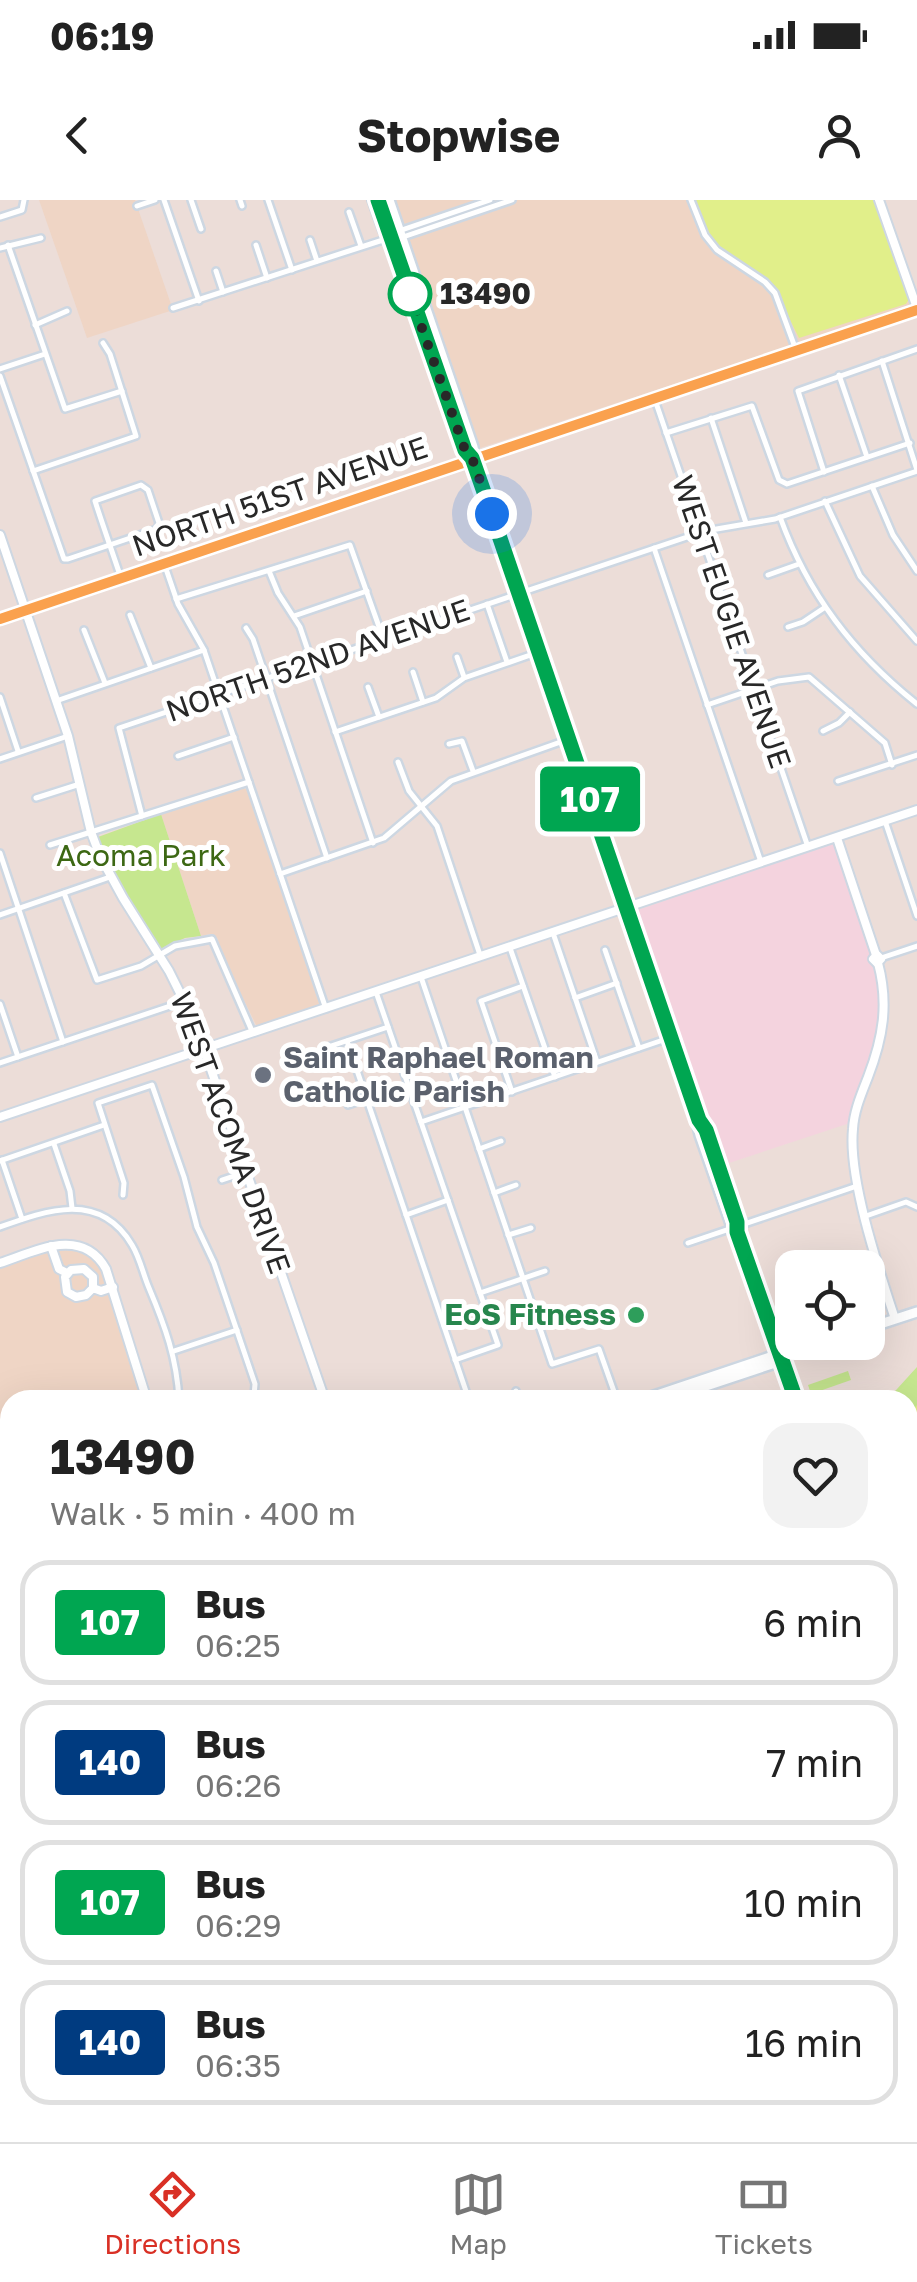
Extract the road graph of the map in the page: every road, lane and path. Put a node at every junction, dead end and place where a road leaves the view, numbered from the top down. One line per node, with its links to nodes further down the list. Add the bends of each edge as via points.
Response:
1 (24, 200): 14 (street, via 22,210)
2 (156, 200): 12 (street)
3 (164, 200): 27 (street)
4 (191, 200): 15 (street)
5 (268, 200): 23 (street)
6 (375, 200): 16 (main road)
7 (389, 200): 16 (main road)
8 (512, 200): 11 (street)
9 (691, 200): 36 (street, via 717,250 775,293)
10 (879, 200): 30 (street)
11 (485, 203): 16 (street)
12 (137, 206)
13 (349, 212): 21 (street)
14 (0, 217)
15 (201, 229)
16 (392, 235): 21 (street); 29 (main road)
17 (42, 238): 20 (street)
18 (310, 240): 22 (street)
19 (256, 245): 25 (street)
20 (4, 247): 32 (street)
21 (361, 247): 22 (street)
22 (316, 262): 23 (street)
23 (292, 270): 25 (street)
24 (216, 271): 26 (street)
25 (267, 278): 26 (street)
26 (224, 292): 27 (street)
27 (199, 300): 28 (street)
28 (173, 308)
29 (421, 308): 35 (main road); 40 (main road)
30 (917, 309): 36 (main road, NORTH 51ST AVENUE)
31 (67, 311): 32 (street)
32 (35, 325): 37 (street)
33 (103, 343): 43 (street)
34 (917, 349): 38 (street)
35 (429, 350): 40 (main road); 49 (main road)
36 (796, 350): 44 (main road, NORTH 51ST AVENUE)
37 (44, 354): 39 (street); 43 (street, via 65,409)
38 (882, 361): 41 (street); 47 (street)
39 (0, 369)
40 (448, 373): 49 (main road)
41 (840, 375): 48 (street); 52 (street, via 798,391)
42 (0, 376): 51 (street)
43 (122, 391): 51 (street, via 136,436)
44 (654, 398): 46 (street, WEST EUGIE AVENUE); 49 (main road, NORTH 51ST AVENUE)
45 (710, 418): 46 (street); 52 (street, via 752,406 782,484); 56 (street)
46 (666, 433): 57 (street, WEST EUGIE AVENUE)
47 (910, 443): 48 (street); 50 (street)
48 (867, 457): 52 (street)
49 (472, 458): 61 (main road, NORTH 51ST AVENUE); 68 (main road)
50 (917, 470): 53 (street, NORTH 52ND AVENUE)
51 (33, 471): 59 (street, via 64,559)
52 (824, 472)
53 (872, 486): 54 (street, NORTH 52ND AVENUE); 63 (street)
54 (825, 501): 55 (street, NORTH 52ND AVENUE); 80 (street, via 860,576)
55 (780, 517): 56 (street, NORTH 52ND AVENUE); 62 (street)
56 (746, 523): 57 (street, NORTH 52ND AVENUE)
57 (700, 532): 60 (street, NORTH 52ND AVENUE); 92 (street, WEST EUGIE AVENUE)
58 (0, 535): 72 (street, WEST ACOMA DRIVE)
59 (110, 545): 59 (street, via 95,501 144,485 159,527); 66 (street)
60 (654, 548): 68 (street, NORTH 52ND AVENUE); 98 (street)
61 (164, 564): 66 (main road, NORTH 51ST AVENUE); 69 (street)
62 (799, 564): 65 (street); 71 (street)
63 (917, 570)
64 (270, 571): 67 (street, via 350,545); 69 (street); 74 (street)
65 (768, 575)
66 (121, 578): 72 (main road, NORTH 51ST AVENUE)
67 (367, 591): 74 (street); 79 (street)
68 (519, 593): 70 (street, NORTH 52ND AVENUE); 82 (main road)
69 (176, 598): 81 (street)
70 (487, 604): 79 (street, NORTH 52ND AVENUE); 85 (street)
71 (824, 608): 76 (street); 97 (street, via 863,657)
72 (26, 610): 75 (main road, NORTH 51ST AVENUE); 95 (street, WEST ACOMA DRIVE)
73 (130, 615): 86 (street)
74 (294, 616): 84 (street)
75 (0, 618)
76 (788, 627)
77 (246, 628): 88 (street)
78 (84, 630): 90 (street)
79 (383, 639): 84 (street, NORTH 52ND AVENUE)
80 (917, 641)
81 (204, 650): 86 (street); 93 (street)
82 (539, 652): 85 (street); 106 (main road)
83 (457, 656): 89 (street)
84 (312, 662): 88 (street, NORTH 52ND AVENUE); 103 (street)
85 (507, 662): 89 (street)
86 (151, 668): 90 (street)
87 (412, 672): 96 (street)
88 (266, 678): 93 (street, NORTH 52ND AVENUE); 129 (street)
89 (464, 678): 96 (street)
90 (105, 684): 95 (street)
91 (368, 687): 101 (street)
92 (754, 690): 98 (street); 100 (street, via 809,678); 127 (street, WEST EUGIE AVENUE)
93 (219, 694): 105 (street); 121 (street, NORTH 52ND AVENUE, via 119,728)
94 (0, 697): 99 (street)
95 (56, 700): 104 (street, WEST ACOMA DRIVE)
96 (423, 702): 101 (street)
97 (917, 704)
98 (707, 705): 130 (street)
99 (2, 709): 108 (street)
100 (850, 712): 102 (street); 113 (street, via 884,744)
101 (379, 717): 103 (street)
102 (823, 731)
103 (335, 732): 125 (street)
104 (68, 736): 108 (street); 117 (street, WEST ACOMA DRIVE)
105 (234, 737): 110 (street); 116 (street)
106 (569, 739): 114 (street); 135 (main road)
107 (449, 744): 114 (street, via 462,741)
108 (19, 752): 111 (street)
109 (917, 755): 113 (street)
110 (178, 756)
111 (0, 759)
112 (398, 762): 119 (street)
113 (892, 765): 115 (street)
114 (473, 771): 119 (street)
115 (838, 780)
116 (249, 782): 121 (street); 131 (street)
117 (80, 784): 118 (street); 123 (street, WEST ACOMA DRIVE)
118 (36, 798)
119 (423, 806): 125 (street); 143 (street, via 437,826)
120 (917, 810): 122 (street)
121 (142, 816): 123 (street)
122 (886, 822): 124 (street); 137 (street)
123 (91, 832): 126 (street); 132 (street, WEST ACOMA DRIVE)
124 (836, 838): 127 (street); 144 (street)
125 (373, 842): 129 (street)
126 (50, 845)
127 (808, 847): 130 (street)
128 (0, 853): 134 (street)
129 (327, 858): 131 (street)
130 (761, 862): 135 (street)
131 (280, 874): 152 (street)
132 (110, 877): 133 (street); 142 (street, WEST ACOMA DRIVE)
133 (64, 893): 134 (street); 142 (street, via 97,980)
134 (19, 908): 136 (street); 157 (street)
135 (626, 908): 138 (street); 155 (main road)
136 (0, 914)
137 (917, 916)
138 (553, 932): 140 (street); 149 (street)
139 (917, 946): 144 (street)
140 (510, 947): 143 (street); 147 (street)
141 (605, 950): 146 (street)
142 (159, 956): 150 (street, WEST ACOMA DRIVE); 154 (street, via 212,939)
143 (481, 957): 145 (street)
144 (878, 959): 182 (street, via 884,1026 854,1121)
145 (421, 977): 148 (street); 168 (street)
146 (617, 984): 149 (street); 159 (street)
147 (523, 986): 164 (street); 165 (street, via 481,1002)
148 (376, 992): 152 (street); 153 (street)
149 (575, 998): 162 (street)
150 (185, 1001): 157 (street); 160 (street, WEST ACOMA DRIVE)
151 (0, 1004): 161 (street)
152 (326, 1009): 154 (street)
153 (388, 1027): 156 (street); 171 (street)
154 (253, 1033): 160 (street)
155 (671, 1038): 159 (street); 170 (main road)
156 (346, 1041): 158 (street); 166 (street)
157 (63, 1042): 161 (street)
158 (328, 1047)
159 (639, 1048): 162 (street)
160 (204, 1049): 169 (street); 178 (street, WEST ACOMA DRIVE)
161 (18, 1057): 163 (street)
162 (598, 1062): 164 (street)
163 (0, 1063)
164 (554, 1077): 165 (street)
165 (512, 1092): 168 (street)
166 (366, 1099): 167 (street); 188 (street)
167 (348, 1105)
168 (465, 1108): 171 (street); 176 (street)
169 (0, 1118)
170 (699, 1120): 175 (main road); 180 (main road)
171 (421, 1122): 185 (street)
172 (104, 1125): 174 (street); 184 (street); 209 (street, via 98,1103 152,1085)
173 (501, 1141): 176 (street)
174 (54, 1142): 177 (street); 187 (street)
175 (702, 1143): 180 (main road); 192 (main road)
176 (479, 1149): 183 (street)
177 (1, 1160): 190 (street)
178 (246, 1172): 179 (street); 221 (street, WEST ACOMA DRIVE)
179 (222, 1180)
180 (723, 1180): 192 (main road)
181 (516, 1185): 183 (street)
182 (857, 1186): 189 (street); 192 (street)
183 (494, 1193): 194 (street)
184 (123, 1195)
185 (448, 1200): 188 (street); 203 (street)
186 (917, 1207): 189 (street, via 910,1202)
187 (72, 1208): 190 (street); 211 (street, via 110,1221 132,1244)
188 (406, 1215): 213 (street)
189 (866, 1216): 206 (street)
190 (22, 1219): 191 (street)
191 (0, 1226)
192 (736, 1226): 195 (street); 210 (main road)
193 (531, 1228): 194 (street)
194 (508, 1235): 200 (street)
195 (688, 1243)
196 (51, 1246): 197 (street); 199 (street); 201 (street, via 88,1250 102,1261)
197 (0, 1263)
198 (545, 1271): 200 (street)
199 (67, 1273): 202 (street, via 86,1270); 202 (street, via 71,1295)
200 (523, 1278): 203 (street); 207 (street)
201 (112, 1287): 202 (street); 218 (street)
202 (93, 1288)
203 (480, 1293): 213 (street, via 498,1345)
204 (917, 1312): 206 (main road)
205 (559, 1314): 207 (street)
206 (895, 1319): 208 (main road)
207 (538, 1321): 223 (street, via 552,1364 599,1349)
208 (885, 1322)
209 (237, 1330): 211 (street); 220 (street)
210 (775, 1342)
211 (174, 1350): 219 (street)
212 (775, 1357): 216 (main road)
213 (456, 1360): 222 (street)
214 (777, 1360): 217 (main road)
215 (781, 1360): 226 (main road)
216 (731, 1370): 217 (main road); 224 (main road)
217 (716, 1382): 225 (main road)
218 (142, 1390)
219 (176, 1390)
220 (254, 1390)
221 (322, 1390)
222 (466, 1390)
223 (613, 1390)
224 (689, 1390)
225 (693, 1390)
226 (792, 1390)

